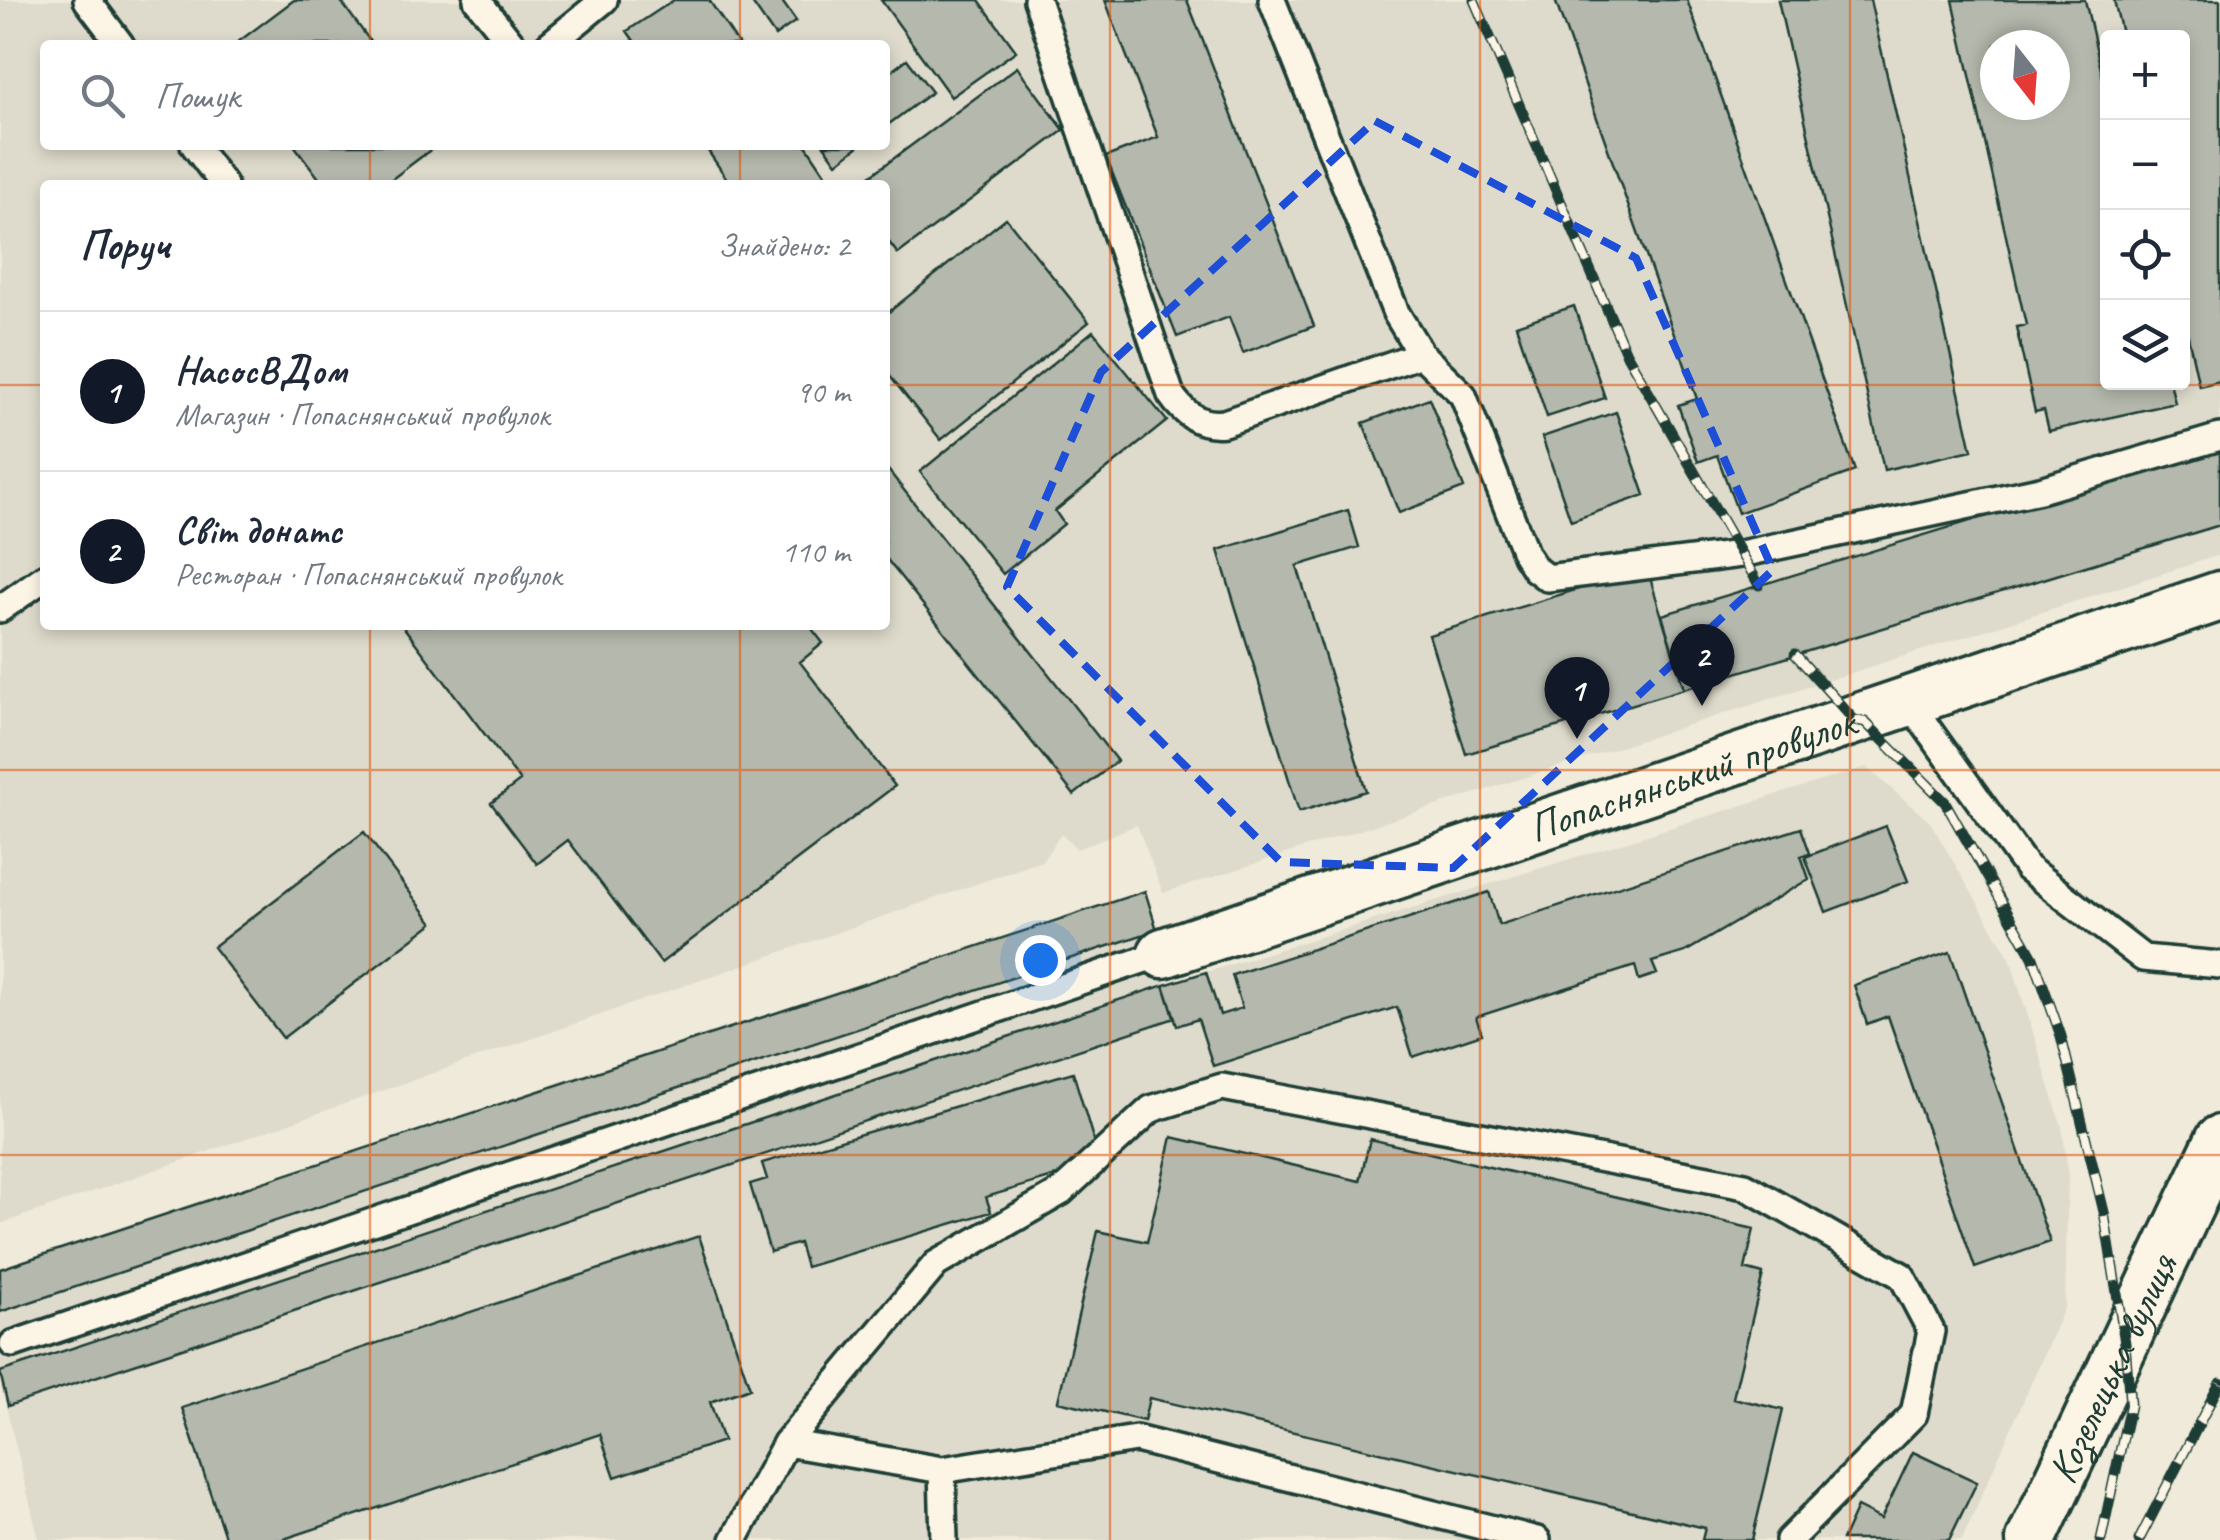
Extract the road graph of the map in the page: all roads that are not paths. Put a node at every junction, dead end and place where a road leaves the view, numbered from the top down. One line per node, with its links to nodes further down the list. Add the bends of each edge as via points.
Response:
1 (88, 0): 6 (lane)
2 (478, 0): 7 (lane)
3 (604, 0): 8 (lane)
4 (1038, 0): 11 (lane, via 1180,410 1224,424)
5 (1272, 0): 11 (lane, via 1396,313)
6 (117, 40)
7 (509, 40)
8 (554, 40)
9 (198, 150): 10 (lane)
10 (220, 180)
11 (1421, 354): 12 (lane, via 1463,395 1526,555 1547,578 1741,554 2040,490)
12 (2220, 438)
13 (40, 581): 15 (lane)
14 (2220, 596): 16 (street, Попаснянський провулок)
15 (0, 609)
16 (1908, 701): 17 (street, Попаснянський провулок); 18 (lane, via 2027,868 2143,958)
17 (1163, 953): 20 (lane)
18 (2220, 965)
19 (2220, 1140): 27 (street, Козелецька вулиця)
20 (13, 1344)
21 (786, 1443): 22 (lane); 23 (lane); 26 (lane, via 936,1264 1061,1192 1151,1108 1222,1088 1745,1186 1902,1276 1931,1330 1914,1414)
22 (942, 1470): 24 (lane); 25 (lane, via 1136,1440)
23 (734, 1540)
24 (944, 1540)
25 (1536, 1540)
26 (1789, 1540)
27 (2031, 1540)

